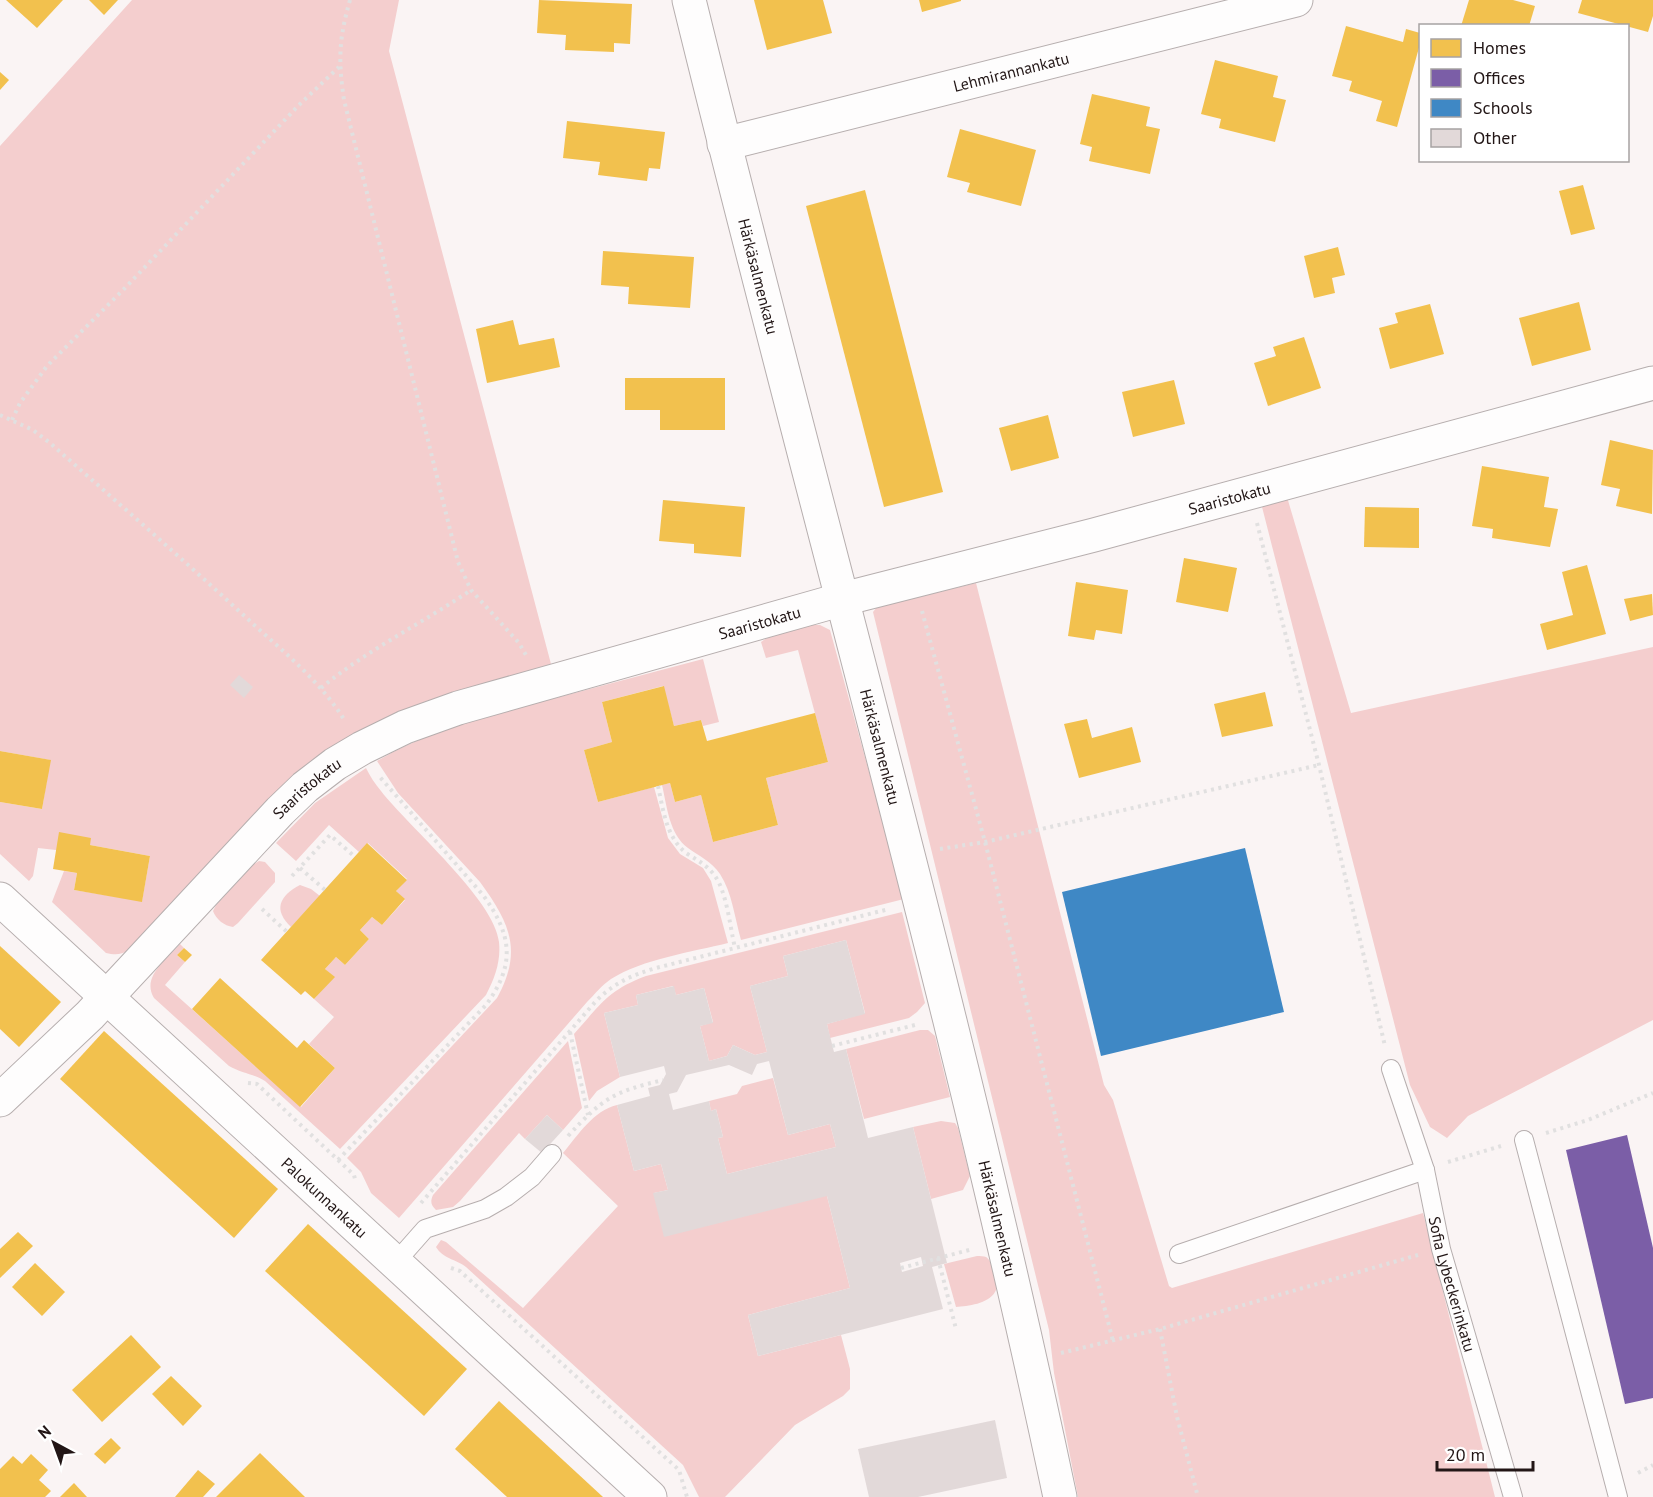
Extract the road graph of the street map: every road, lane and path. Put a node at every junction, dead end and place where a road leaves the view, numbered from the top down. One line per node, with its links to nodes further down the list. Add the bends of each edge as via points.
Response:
1 (350, 0): 4 (path, via 341,35)
2 (689, 0): 5 (street, Härkäsalmenkatu)
3 (1296, 0): 5 (street, Lehmirannankatu)
4 (340, 66): 8 (path, via 47,366); 11 (path, via 344,100 458,562)
5 (724, 144): 12 (street, Härkäsalmenkatu)
6 (1653, 383): 9 (street, Saaristokatu)
7 (0, 415): 8 (path)
8 (12, 420): 14 (path, via 50,442)
9 (1250, 493): 10 (street, Saaristokatu); 16 (path)
10 (914, 582): 12 (street, Saaristokatu); 18 (path)
11 (471, 590): 13 (path, via 519,643); 14 (path, via 367,653)
12 (843, 599): 13 (street, Saaristokatu); 19 (street, Härkäsalmenkatu)
13 (537, 684): 15 (street, Saaristokatu, via 405,727)
14 (321, 688): 15 (path)
15 (362, 748): 29 (street, Saaristokatu, via 305,787); 39 (path, via 383,783 495,912 507,942 506,961 502,978 486,1005)
16 (1319, 765): 18 (path); 33 (path)
17 (658, 786): 28 (path, via 672,838 705,865 719,885)
18 (985, 842): 19 (path); 48 (path)
19 (909, 854): 25 (street, Härkäsalmenkatu)
20 (355, 857): 21 (path, via 330,835)
21 (300, 868): 22 (path); 23 (path)
22 (292, 876)
23 (325, 890)
24 (0, 899): 29 (street, Palokunnankatu)
25 (921, 901): 28 (path); 30 (street, Härkäsalmenkatu)
26 (262, 909): 27 (path)
27 (287, 932)
28 (735, 948): 31 (path, via 624,979 606,991)
29 (106, 998): 35 (street, Saaristokatu); 44 (street, Palokunnankatu)
30 (948, 1017): 32 (path); 49 (street, Härkäsalmenkatu)
31 (570, 1031): 36 (path); 41 (path)
32 (832, 1046)
33 (1391, 1069): 40 (lane, Sofia Lybeckerinkatu)
34 (663, 1080): 36 (path, via 619,1092)
35 (4, 1090)
36 (588, 1115): 38 (path)
37 (1524, 1140): 54 (lane)
38 (552, 1154): 44 (lane, via 532,1177 499,1201 425,1229)
39 (338, 1160)
40 (1425, 1170): 42 (lane, Sofia Lybeckerinkatu); 43 (lane)
41 (419, 1204)
42 (1441, 1249): 47 (path); 53 (lane, Sofia Lybeckerinkatu)
43 (1179, 1254)
44 (395, 1263): 50 (street, Palokunnankatu)
45 (901, 1268): 46 (path, via 938,1258)
46 (956, 1329)
47 (1160, 1329): 48 (path); 52 (path)
48 (1113, 1341): 49 (path)
49 (1031, 1360): 51 (street, Härkäsalmenkatu)
50 (650, 1497)
51 (1060, 1497)
52 (1198, 1497)
53 (1513, 1497)
54 (1618, 1497)

